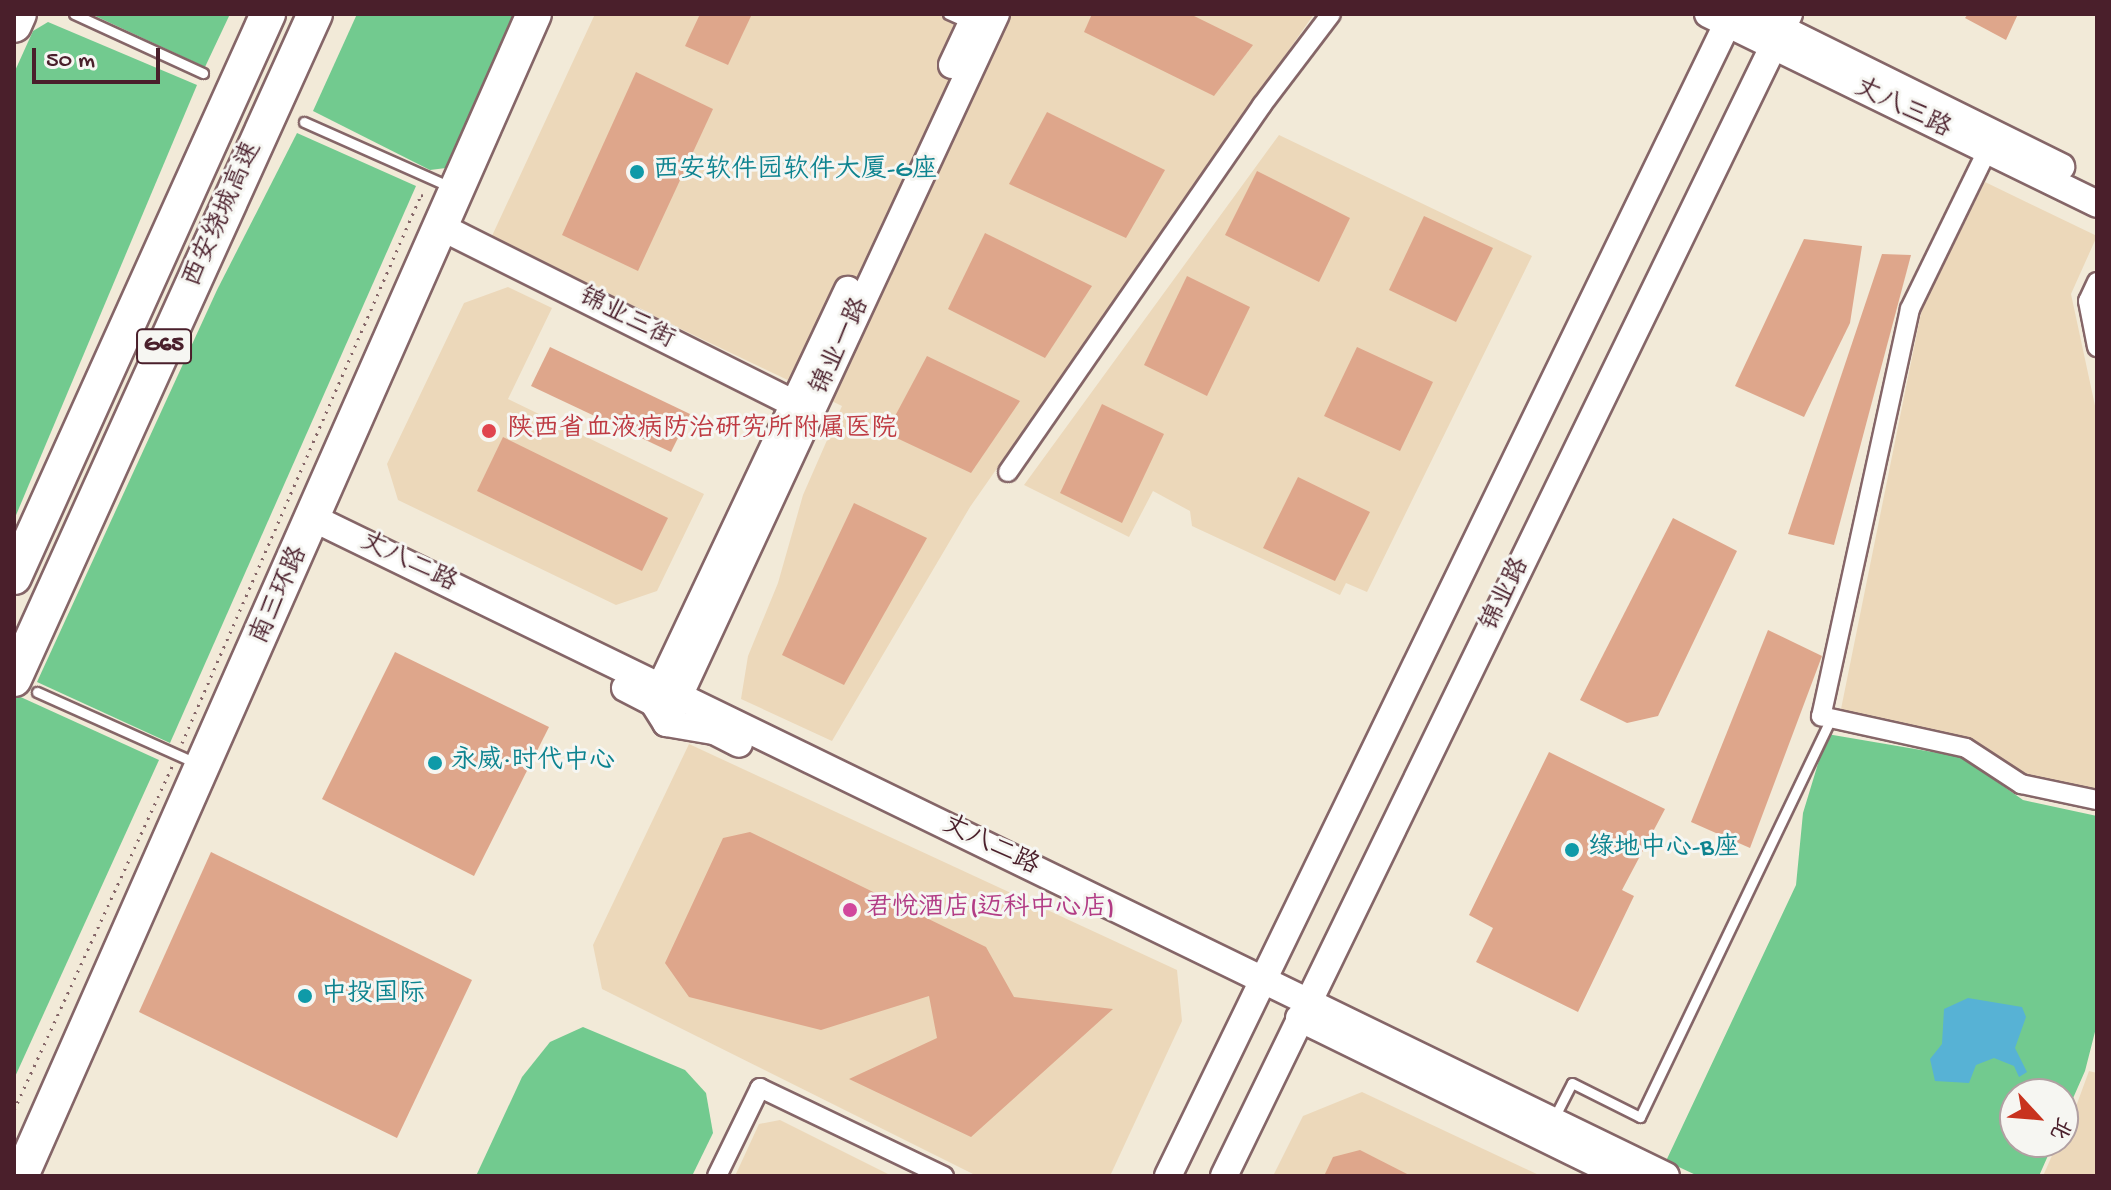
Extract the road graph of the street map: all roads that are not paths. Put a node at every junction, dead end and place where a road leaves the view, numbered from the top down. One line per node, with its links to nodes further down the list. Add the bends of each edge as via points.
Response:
1 (19, 14): 11 (highway)
2 (74, 14): 13 (lane)
3 (268, 14): 25 (highway, 西安绕城高速 / G65)
4 (315, 14): 15 (highway, 西安绕城高速 / G65)
5 (331, 14): 15 (highway)
6 (534, 14): 19 (highway, 南三环路)
7 (996, 14): 22 (street, 锦业一路)
8 (1331, 14): 23 (street, via 1253,117)
9 (1730, 16): 12 (street, 丈八三路); 31 (street, 锦业路)
10 (965, 18): 22 (street, 锦业一路)
11 (14, 25)
12 (1781, 30): 16 (street, 丈八三路); 17 (street, 丈八三路); 32 (street, 锦业路)
13 (203, 73)
14 (304, 122): 19 (lane)
15 (255, 147): 26 (highway, 西安绕城高速 / G65)
16 (1987, 151): 18 (street, 丈八三路); 28 (street, via 1910,309 1821,716)
17 (2097, 185)
18 (2097, 204)
19 (449, 208): 22 (street, 锦业三街); 24 (highway, 南三环路)
20 (2097, 282): 21 (street, via 2088,301)
21 (2097, 347)
22 (802, 409): 27 (street, 锦业一路)
23 (1008, 472)
24 (312, 527): 27 (street, 丈八二路); 29 (highway, 南三环路)
25 (14, 577)
26 (25, 686): 29 (lane)
27 (665, 702): 31 (street, 丈八二路, via 714,731)
28 (1831, 718): 30 (street, via 1966,748 2021,784); 33 (lane, via 1640,1117 1572,1083)
29 (191, 761): 34 (highway, 南三环路)
30 (2097, 800)
31 (1260, 988): 32 (street, 丈八二路); 37 (street, 锦业路)
32 (1305, 1011): 33 (street, 丈八二路); 38 (street, 锦业路); 39 (street, 丈八二路)
33 (1552, 1121): 40 (street, 丈八二路)
34 (21, 1176)
35 (717, 1176): 36 (street, via 760,1088)
36 (944, 1176)
37 (1168, 1176)
38 (1224, 1176)
39 (1621, 1176)
40 (1666, 1176)

